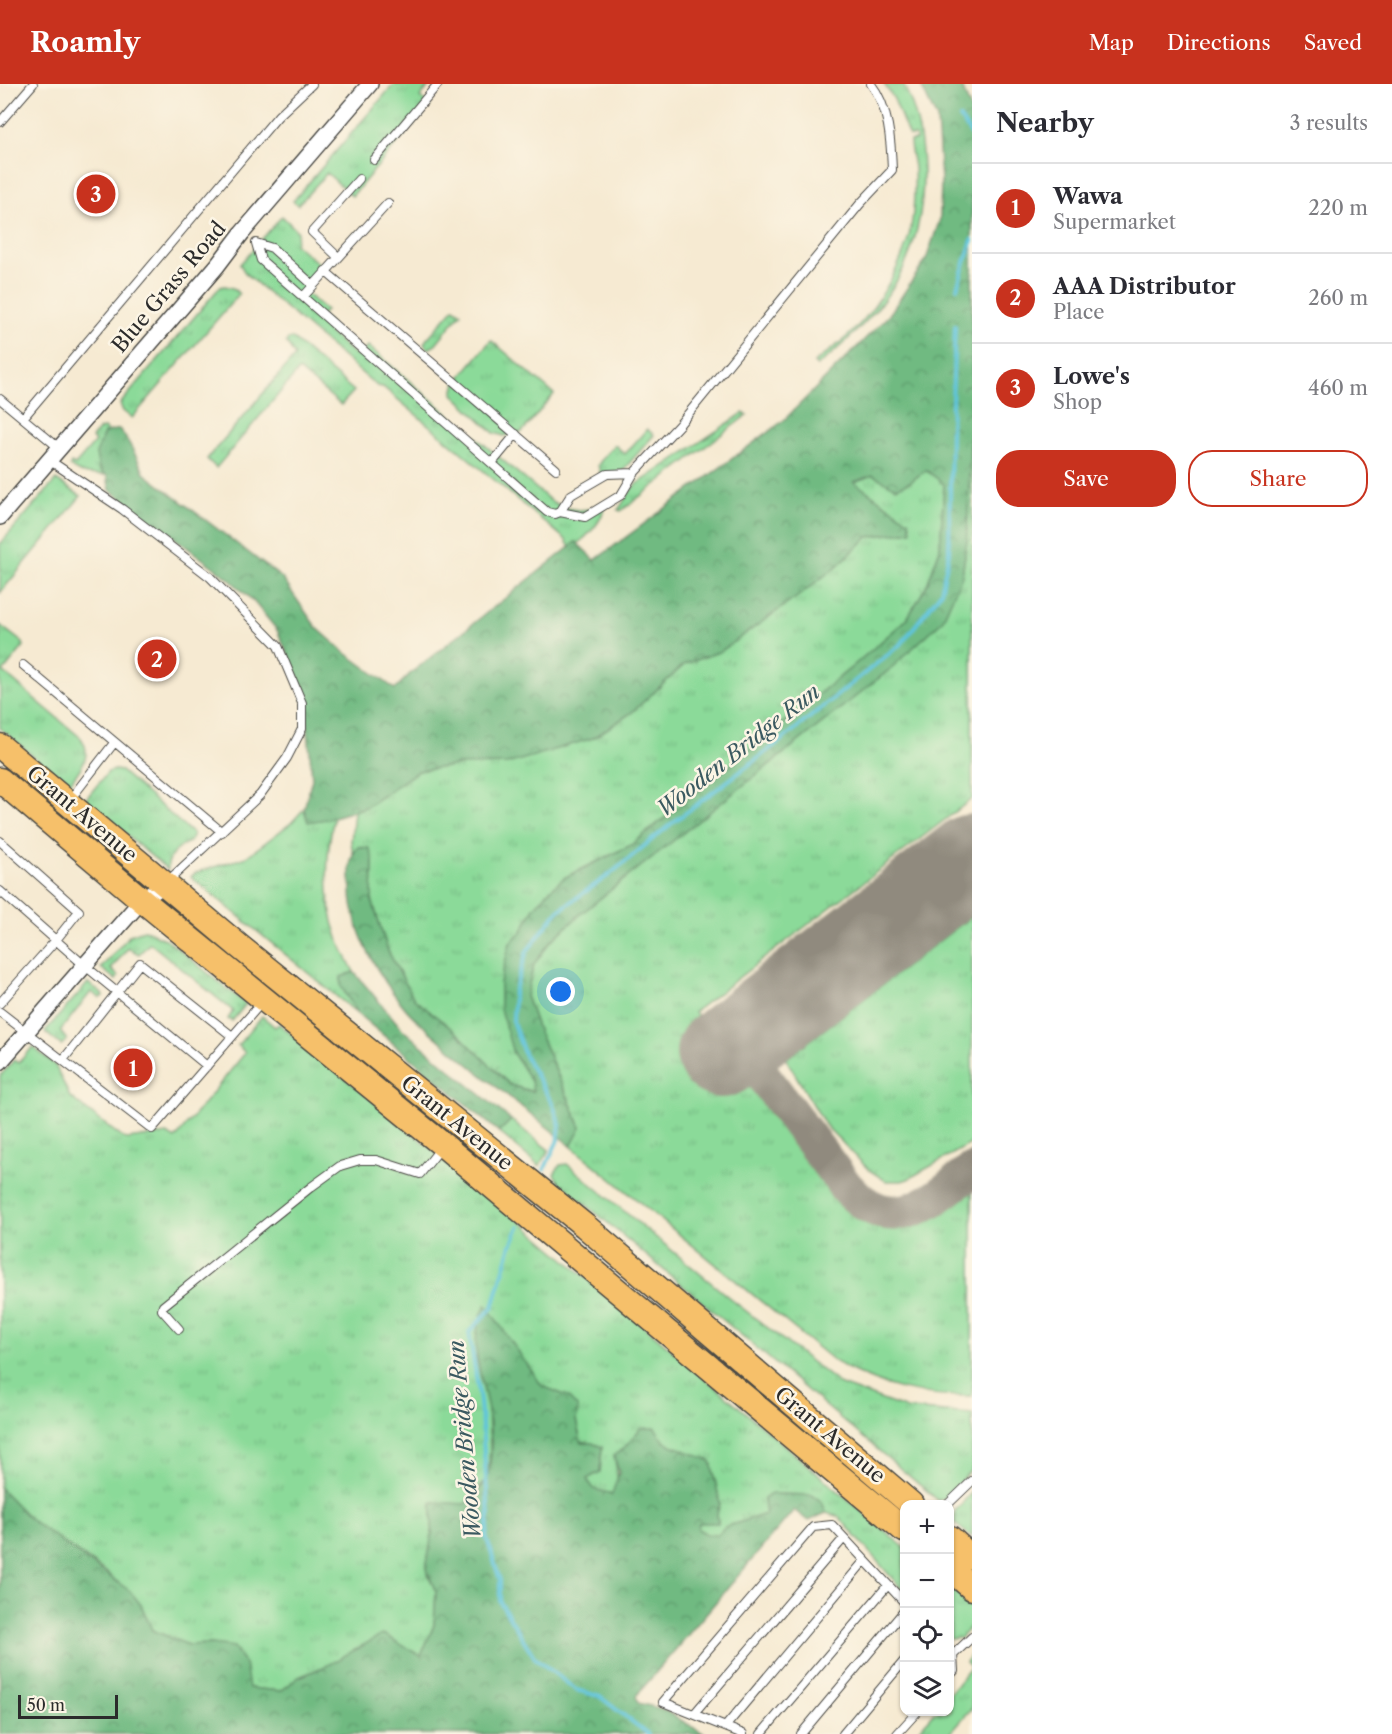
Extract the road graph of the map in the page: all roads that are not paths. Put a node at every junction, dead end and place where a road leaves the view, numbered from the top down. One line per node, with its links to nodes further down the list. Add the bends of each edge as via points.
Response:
1 (33, 84): 6 (lane)
2 (312, 84): 17 (lane, via 278,116)
3 (438, 84): 7 (lane)
4 (871, 84): 22 (lane, via 880,96 891,143 892,170 679,425)
5 (367, 85): 10 (street, Blue Grass Road)
6 (0, 122)
7 (374, 160)
8 (359, 179): 12 (lane, via 312,232)
9 (388, 202): 12 (lane)
10 (242, 233): 11 (lane); 19 (street, Blue Grass Road)
11 (256, 243): 14 (lane, via 272,248); 15 (lane, via 261,260)
12 (338, 257): 13 (lane)
13 (325, 271): 14 (lane); 18 (lane)
14 (313, 285): 15 (lane)
15 (303, 297): 20 (lane)
16 (0, 399): 17 (lane)
17 (23, 418): 19 (lane)
18 (516, 434): 20 (lane); 21 (lane)
19 (54, 454): 24 (street, Blue Grass Road); 30 (lane, via 210,577 278,646 302,703 302,729 260,795)
20 (492, 463): 23 (lane, via 548,512)
21 (556, 469)
22 (634, 473): 23 (lane, via 608,474 571,495); 23 (lane, via 621,495 585,517)
23 (560, 512)
24 (0, 517)
25 (23, 664): 26 (lane)
26 (114, 743): 29 (lane); 30 (lane)
27 (0, 746): 29 (main road, Grant Avenue)
28 (0, 780): 34 (main road, Grant Avenue)
29 (68, 802): 32 (main road, Grant Avenue)
30 (222, 832): 32 (lane)
31 (0, 841): 35 (lane, via 79,911)
32 (165, 884): 34 (street); 49 (main road, Grant Avenue, via 585,1226)
33 (0, 891): 35 (lane)
34 (142, 900): 36 (street); 38 (main road, Grant Avenue)
35 (56, 940): 36 (lane); 39 (lane)
36 (84, 965): 37 (lane); 41 (street)
37 (117, 993): 42 (lane, via 140,963); 43 (lane); 45 (lane)
38 (264, 1000): 42 (lane); 46 (main road, Grant Avenue)
39 (0, 1003)
40 (0, 1012): 41 (lane)
41 (26, 1031): 43 (lane); 44 (street)
42 (232, 1036): 45 (lane)
43 (63, 1060): 45 (lane, via 152,1129)
44 (0, 1062)
45 (207, 1066)
46 (443, 1145): 47 (lane, via 420,1174 376,1160 340,1166 163,1306 162,1310); 51 (main road, Grant Avenue)
47 (179, 1329)
48 (972, 1481): 50 (lane)
49 (906, 1500)
50 (952, 1500)
51 (900, 1527)
52 (844, 1538): 55 (lane); 64 (lane); 64 (lane, via 832,1525 813,1527 663,1702)
53 (954, 1541): 54 (main road)
54 (972, 1557)
55 (865, 1560): 57 (lane); 66 (lane)
56 (954, 1572): 58 (main road)
57 (888, 1585): 59 (lane); 68 (lane)
58 (972, 1588)
59 (900, 1598)
60 (900, 1616): 69 (lane)
61 (972, 1637): 62 (lane)
62 (954, 1651)
63 (903, 1662): 70 (lane)
64 (694, 1714): 66 (lane)
65 (913, 1716): 71 (lane)
66 (725, 1727): 67 (lane)
67 (743, 1734)
68 (761, 1734)
69 (801, 1734)
70 (843, 1734)
71 (897, 1734)

